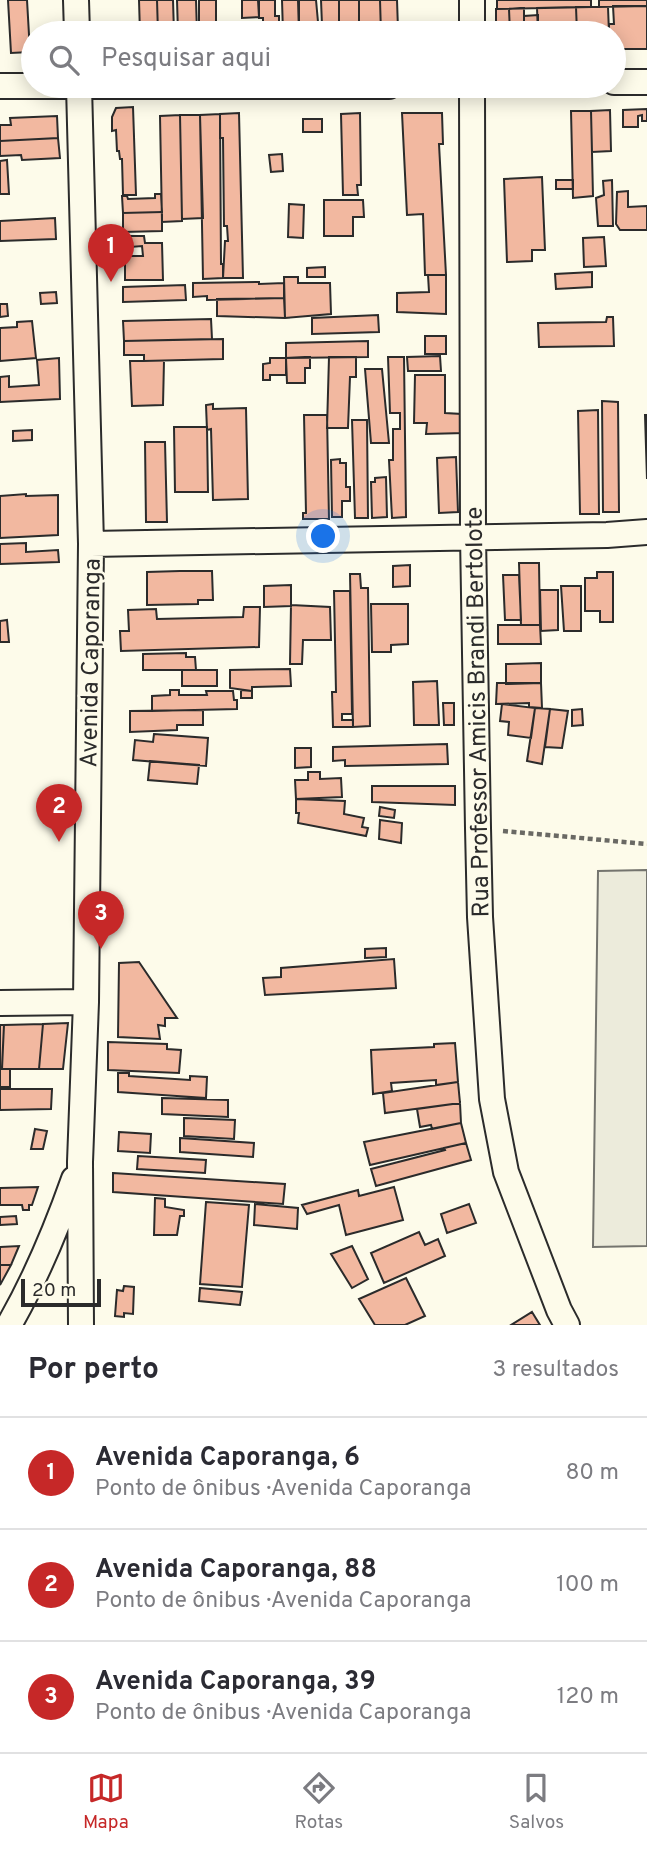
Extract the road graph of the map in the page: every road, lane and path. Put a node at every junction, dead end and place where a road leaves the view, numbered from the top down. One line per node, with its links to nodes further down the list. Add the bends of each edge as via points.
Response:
1 (76, 0): 3 (street)
2 (472, 0): 4 (street)
3 (77, 21)
4 (472, 21)
5 (626, 82): 6 (street)
6 (647, 82)
7 (0, 86): 8 (street)
8 (21, 86)
9 (79, 98): 13 (street, Avenida Caporanga)
10 (472, 98): 12 (street, Rua Professor Amicis Brandi Bertolote)
11 (647, 532): 12 (street)
12 (473, 536): 13 (street); 14 (street, Rua Professor Amicis Brandi Bertolote)
13 (91, 544): 16 (street, Avenida Caporanga)
14 (478, 828): 15 (path); 21 (street, Rua Professor Amicis Brandi Bertolote, via 492,1099 506,1172)
15 (647, 844)
16 (86, 1002): 17 (street); 18 (street, Avenida Caporanga)
17 (0, 1003)
18 (80, 1162): 19 (street, via 54,1237); 20 (street, Avenida Caporanga)
19 (9, 1325)
20 (81, 1325)
21 (567, 1325)

